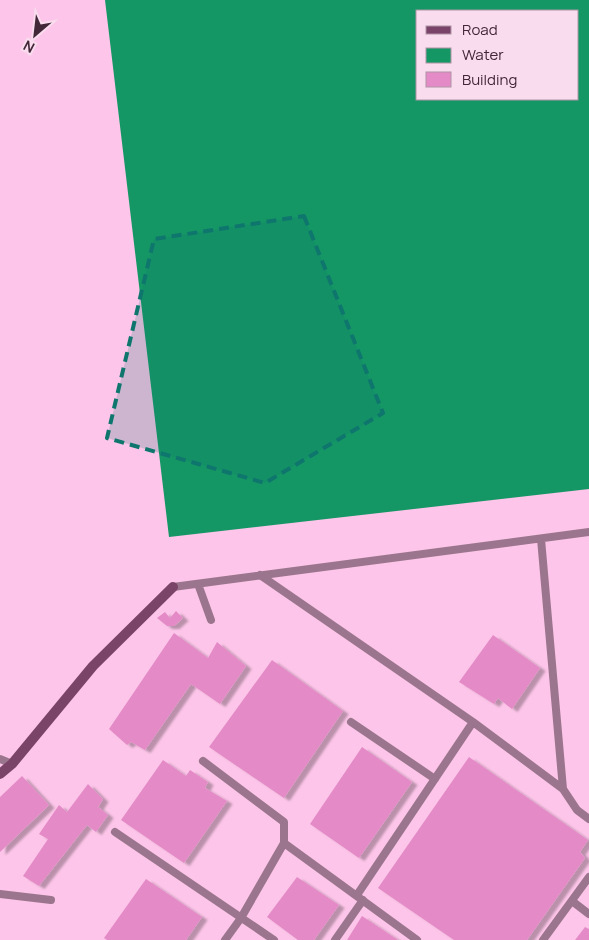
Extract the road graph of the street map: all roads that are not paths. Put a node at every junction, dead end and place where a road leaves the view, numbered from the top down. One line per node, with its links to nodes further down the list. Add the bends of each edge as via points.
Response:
1 (589, 532): 2 (lane)
2 (541, 539): 3 (lane); 14 (lane)
3 (260, 575): 4 (lane); 8 (lane)
4 (198, 584): 5 (lane); 6 (lane)
5 (173, 587): 11 (street, via 93,666)
6 (210, 620)
7 (351, 722): 13 (lane)
8 (473, 722): 13 (lane); 14 (lane)
9 (0, 759): 11 (lane)
10 (203, 761): 17 (lane, via 284,822)
11 (12, 764): 12 (street)
12 (0, 774)
13 (434, 779): 20 (lane)
14 (563, 789): 15 (lane, via 577,810)
15 (589, 820)
16 (115, 832): 24 (lane)
17 (284, 843): 20 (lane); 24 (lane)
18 (589, 877): 22 (lane)
19 (0, 894): 21 (lane)
20 (360, 898): 27 (lane); 28 (lane)
21 (51, 900)
22 (572, 901): 23 (lane); 29 (lane)
23 (589, 914)
24 (241, 918): 25 (lane); 26 (lane)
25 (226, 940)
26 (274, 940)
27 (335, 940)
28 (417, 940)
29 (543, 940)

